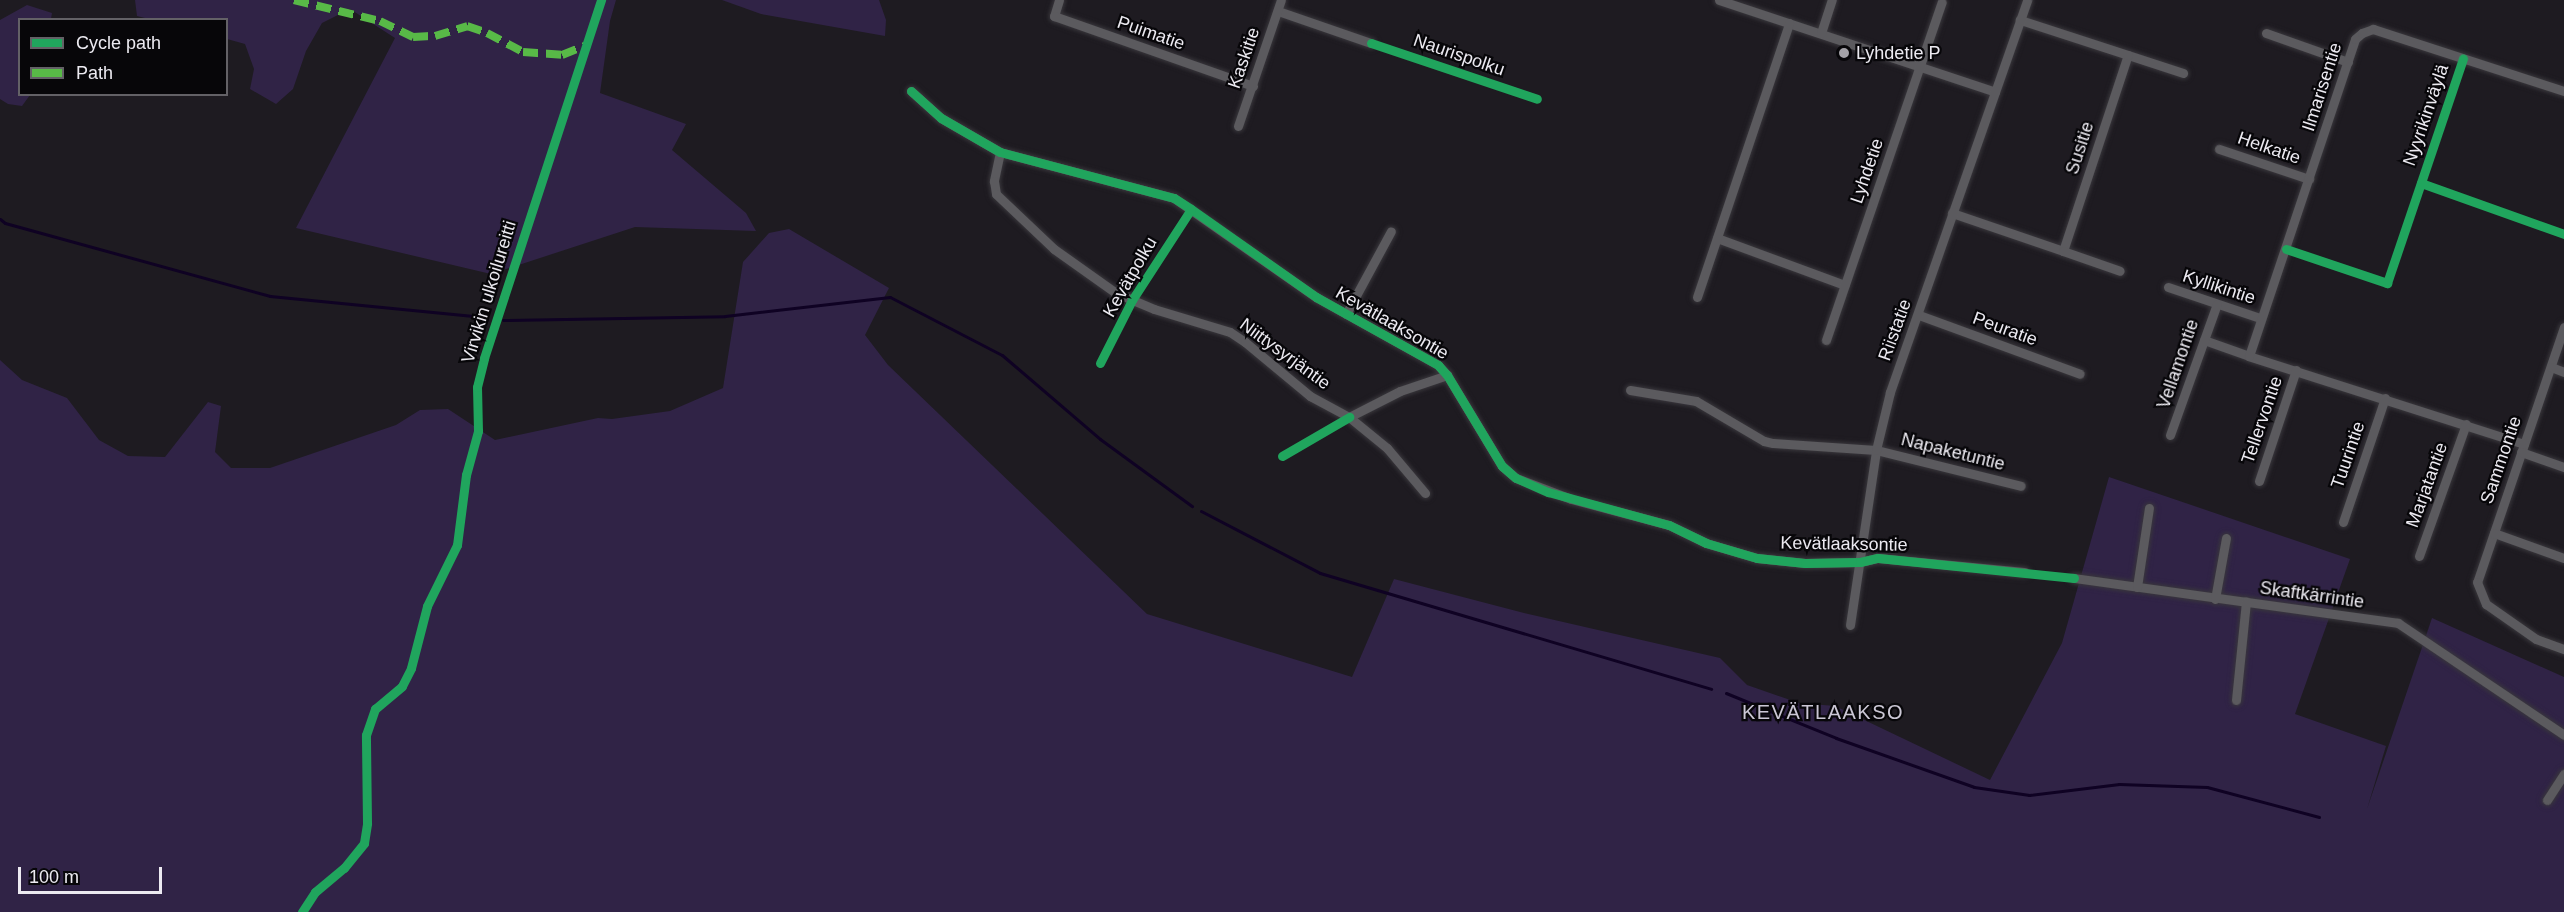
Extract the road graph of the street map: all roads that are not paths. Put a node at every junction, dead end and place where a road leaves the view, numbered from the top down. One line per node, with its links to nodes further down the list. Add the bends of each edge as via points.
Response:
1 (1059, 0): 17 (street, Puimatie, via 1054,16)
2 (1281, 0): 7 (street, Kaskitie)
3 (1719, 0): 9 (street)
4 (1832, 0): 10 (street)
5 (2026, 0): 8 (street, Riistatie)
6 (1942, 2): 15 (street, Lyhdetie)
7 (1278, 11): 12 (street); 17 (street, Kaskitie)
8 (2020, 20): 13 (street); 20 (street, Riistatie)
9 (1789, 23): 10 (street); 27 (street)
10 (1821, 33): 15 (street)
11 (2266, 33): 14 (street)
12 (1371, 43)
13 (2128, 55): 16 (street); 28 (street, Susitie)
14 (2348, 62): 19 (street, Ilmarisentie, via 2355,39 2373,29); 24 (street, Ilmarisentie)
15 (1920, 67): 20 (street); 30 (street, Lyhdetie)
16 (2183, 73)
17 (1253, 86): 21 (street, Kaskitie)
18 (911, 91): 23 (street, Kevätlaaksontie, via 941,118)
19 (2564, 91)
20 (1995, 92): 25 (street, Riistatie)
21 (1238, 126)
22 (2219, 148): 24 (street, Helkatie)
23 (1000, 152): 34 (street, Kevätlaaksontie, via 1174,198); 48 (street, Niittysyrjäntie, via 994,181 996,194 1070,261 1116,293 1230,332 1310,396)
24 (2309, 179): 36 (street, Ilmarisentie)
25 (1952, 213): 28 (street); 35 (street, Riistatie)
26 (1391, 231): 34 (street)
27 (1717, 238): 30 (street); 32 (street)
28 (2063, 251): 29 (street)
29 (2120, 271)
30 (1845, 285): 38 (street, Lyhdetie)
31 (2168, 288): 33 (street, Kyllikintie)
32 (1697, 297)
33 (2217, 304): 36 (street, Kyllikintie); 39 (street, Vellamontie)
34 (1346, 314): 45 (street, Kevätlaaksontie, via 1414,350)
35 (1919, 315): 44 (street, Peuratie); 52 (street, Riistatie, via 1890,392)
36 (2260, 318): 40 (street, Ilmarisentie)
37 (2564, 327): 41 (street, Sammontie)
38 (1826, 340)
39 (2204, 340): 40 (street); 50 (street, Vellamontie)
40 (2249, 356): 42 (street)
41 (2551, 367): 43 (street); 51 (street, Sammontie)
42 (2296, 370): 47 (street); 54 (street, Tellervontie)
43 (2564, 372)
44 (2080, 374)
45 (1447, 375): 48 (street, via 1391,395); 63 (street, Kevätlaaksontie, via 1502,466 1516,478 1570,499 1669,525 1706,543 1757,558 1805,563)
46 (1630, 390): 52 (street, Napaketuntie, via 1696,401 1764,441)
47 (2385, 398): 49 (street); 58 (street, Tuurintie)
48 (1349, 417): 56 (street, Niittysyrjäntie, via 1387,448)
49 (2466, 424): 51 (street); 61 (street, Marjatantie)
50 (2170, 435)
51 (2522, 448): 53 (street); 59 (street, Sammontie)
52 (1876, 450): 55 (street, Napaketuntie); 63 (street, Riistatie)
53 (2564, 467)
54 (2259, 481)
55 (2021, 486)
56 (1425, 493)
57 (2149, 508): 66 (street)
58 (2343, 522)
59 (2494, 533): 62 (street); 70 (street, Sammontie, via 2477,582 2486,604 2536,639)
60 (2226, 538): 67 (street)
61 (2419, 556)
62 (2564, 558)
63 (1860, 562): 64 (street, Kevätlaaksontie, via 1878,558); 69 (street, Riistatie)
64 (2024, 572)
65 (2074, 578): 66 (street, Skaftkärrintie)
66 (2137, 587): 67 (street, Skaftkärrintie)
67 (2215, 599): 68 (street, Skaftkärrintie)
68 (2246, 602): 71 (street); 72 (street, Skaftkärrintie, via 2398,623)
69 (1851, 625)
70 (2564, 649)
71 (2236, 700)
72 (2564, 735)
73 (2564, 774): 74 (street)
74 (2547, 800)

